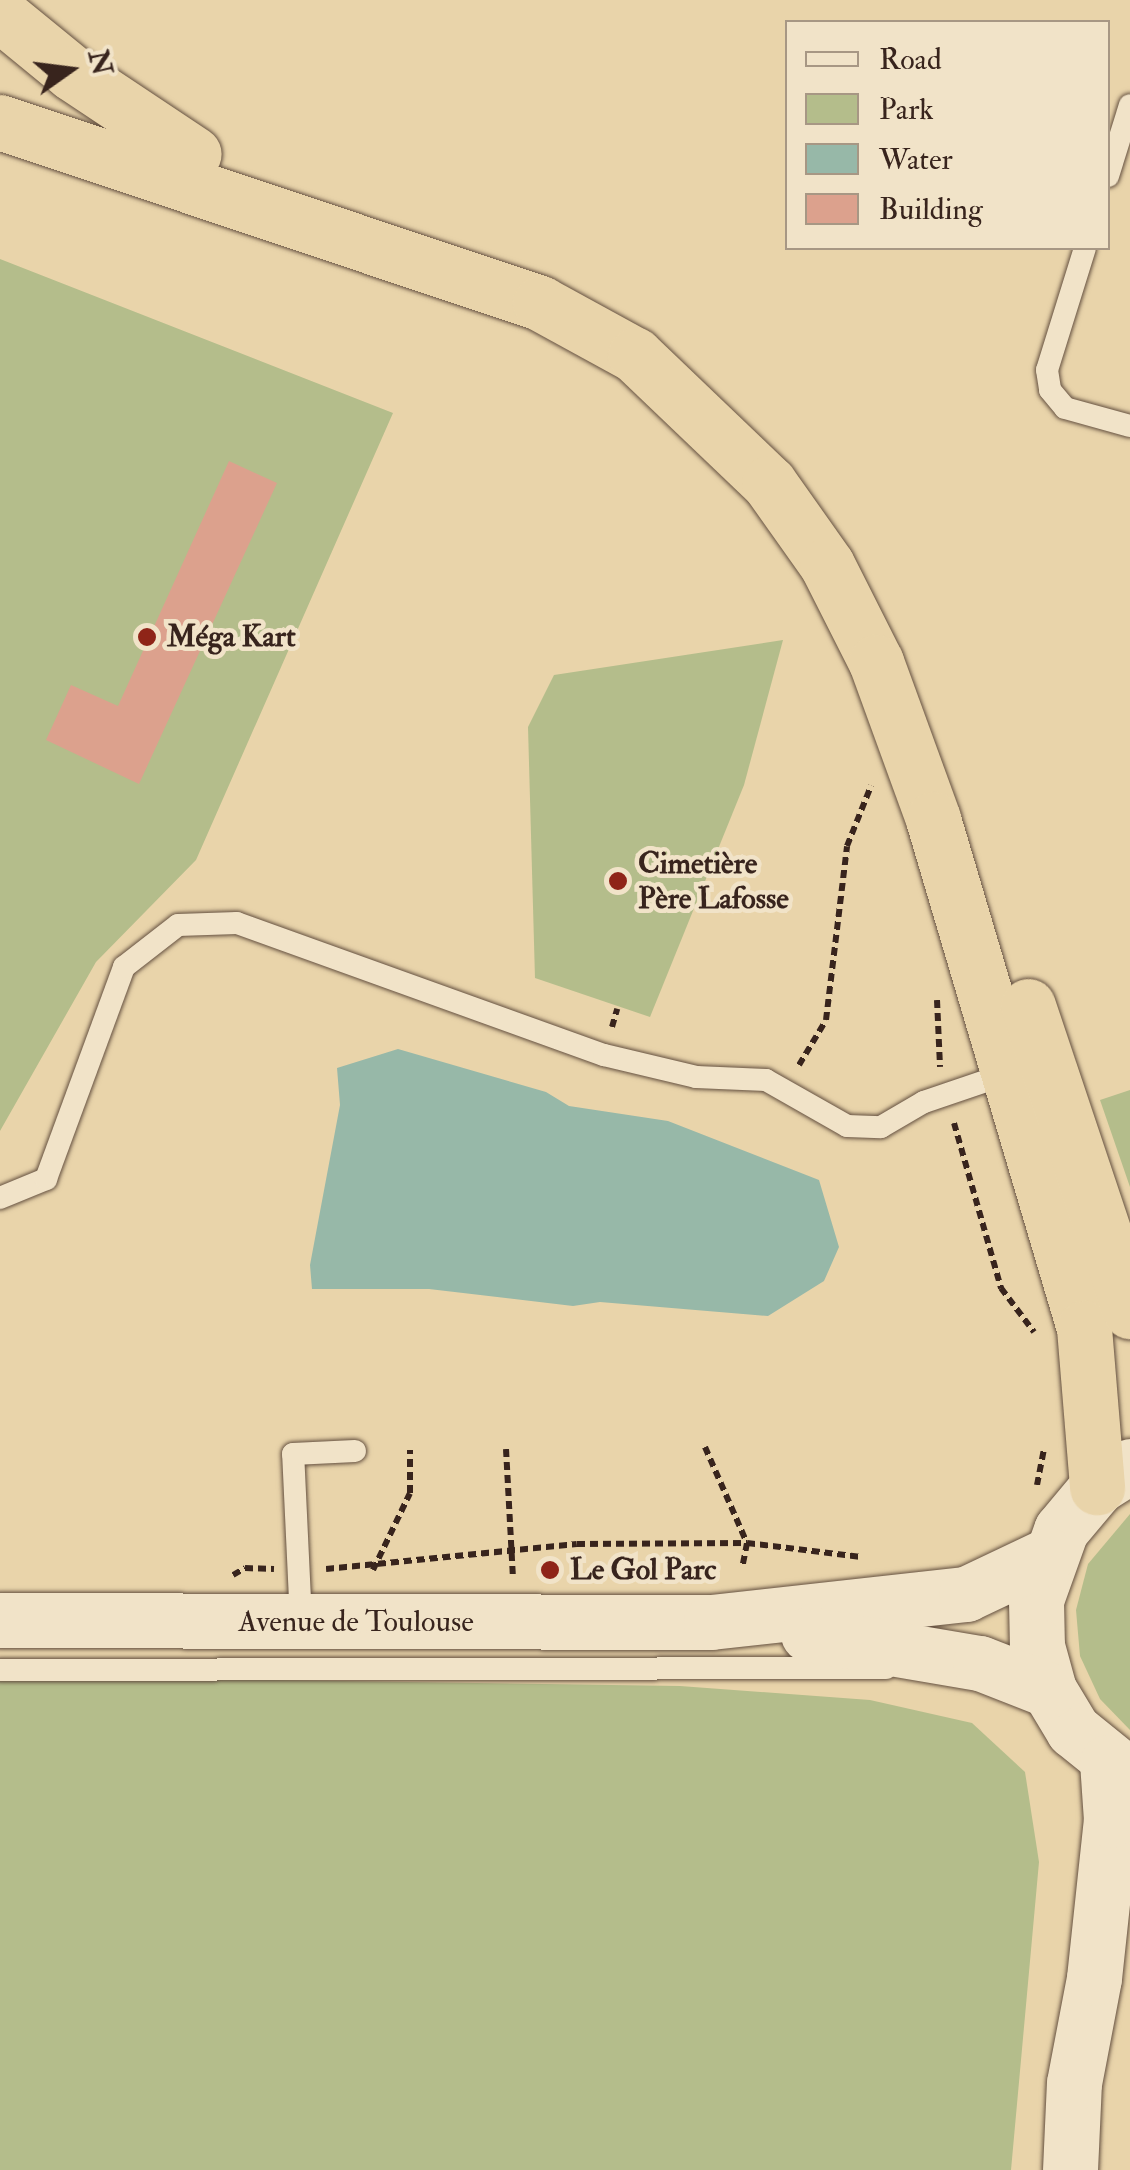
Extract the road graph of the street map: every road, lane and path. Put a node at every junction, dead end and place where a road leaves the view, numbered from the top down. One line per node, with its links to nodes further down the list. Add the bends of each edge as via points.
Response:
1 (0, 14): 6 (highway, via 72,73)
2 (0, 96): 6 (highway)
3 (1130, 105): 8 (lane)
4 (0, 122): 7 (highway)
5 (0, 143): 7 (highway)
6 (194, 154): 17 (highway, via 513,255 578,284 643,320 724,382 772,432 831,510 886,600 934,714)
7 (104, 161): 11 (highway, via 400,251 540,303 635,355 769,482 827,564)
8 (1110, 170)
9 (1084, 250): 10 (lane, via 1046,370 1050,390 1065,408)
10 (1130, 426)
11 (904, 737): 13 (highway); 14 (path, via 876,774 846,846 826,1020 801,1064)
12 (936, 985): 15 (path)
13 (1009, 1073): 15 (lane); 24 (highway, via 1084,1328)
14 (766, 1080): 15 (lane, via 847,1126 881,1127); 16 (lane, via 696,1078 604,1055 237,923 178,924 124,966 46,1179)
15 (946, 1094): 18 (path, via 1001,1288 1033,1328)
16 (0, 1198)
17 (1130, 1311)
18 (1036, 1344)
19 (1044, 1443): 25 (path)
20 (705, 1447): 26 (path)
21 (506, 1449): 27 (path)
22 (410, 1450): 30 (path, via 410,1493)
23 (356, 1451): 34 (lane, via 293,1454)
24 (1114, 1477): 28 (main road)
25 (1035, 1491)
26 (746, 1543): 27 (path); 29 (path); 31 (path)
27 (512, 1548): 30 (path); 33 (path)
28 (1048, 1555): 37 (main road, Avenue de Toulouse, via 966,1594); 40 (main road, via 1036,1600 1037,1646)
29 (870, 1559)
30 (374, 1567): 32 (path); 34 (path)
31 (742, 1568)
32 (373, 1580)
33 (513, 1580)
34 (299, 1596): 36 (main road, Avenue de Toulouse); 36 (path, via 246,1568 220,1583); 37 (main road, Avenue de Toulouse)
35 (0, 1620): 36 (main road, Avenue de Toulouse)
36 (216, 1622)
37 (711, 1622): 38 (main road, Avenue de Toulouse)
38 (980, 1663): 39 (lane, via 852,1670); 40 (main road, Avenue de Toulouse)
39 (0, 1670)
40 (1050, 1690): 41 (main road, via 1073,1730)
41 (1118, 1769): 43 (main road)
42 (1130, 1912): 43 (main road)
43 (1094, 1978): 44 (main road, via 1074,2082)
44 (1070, 2170)

